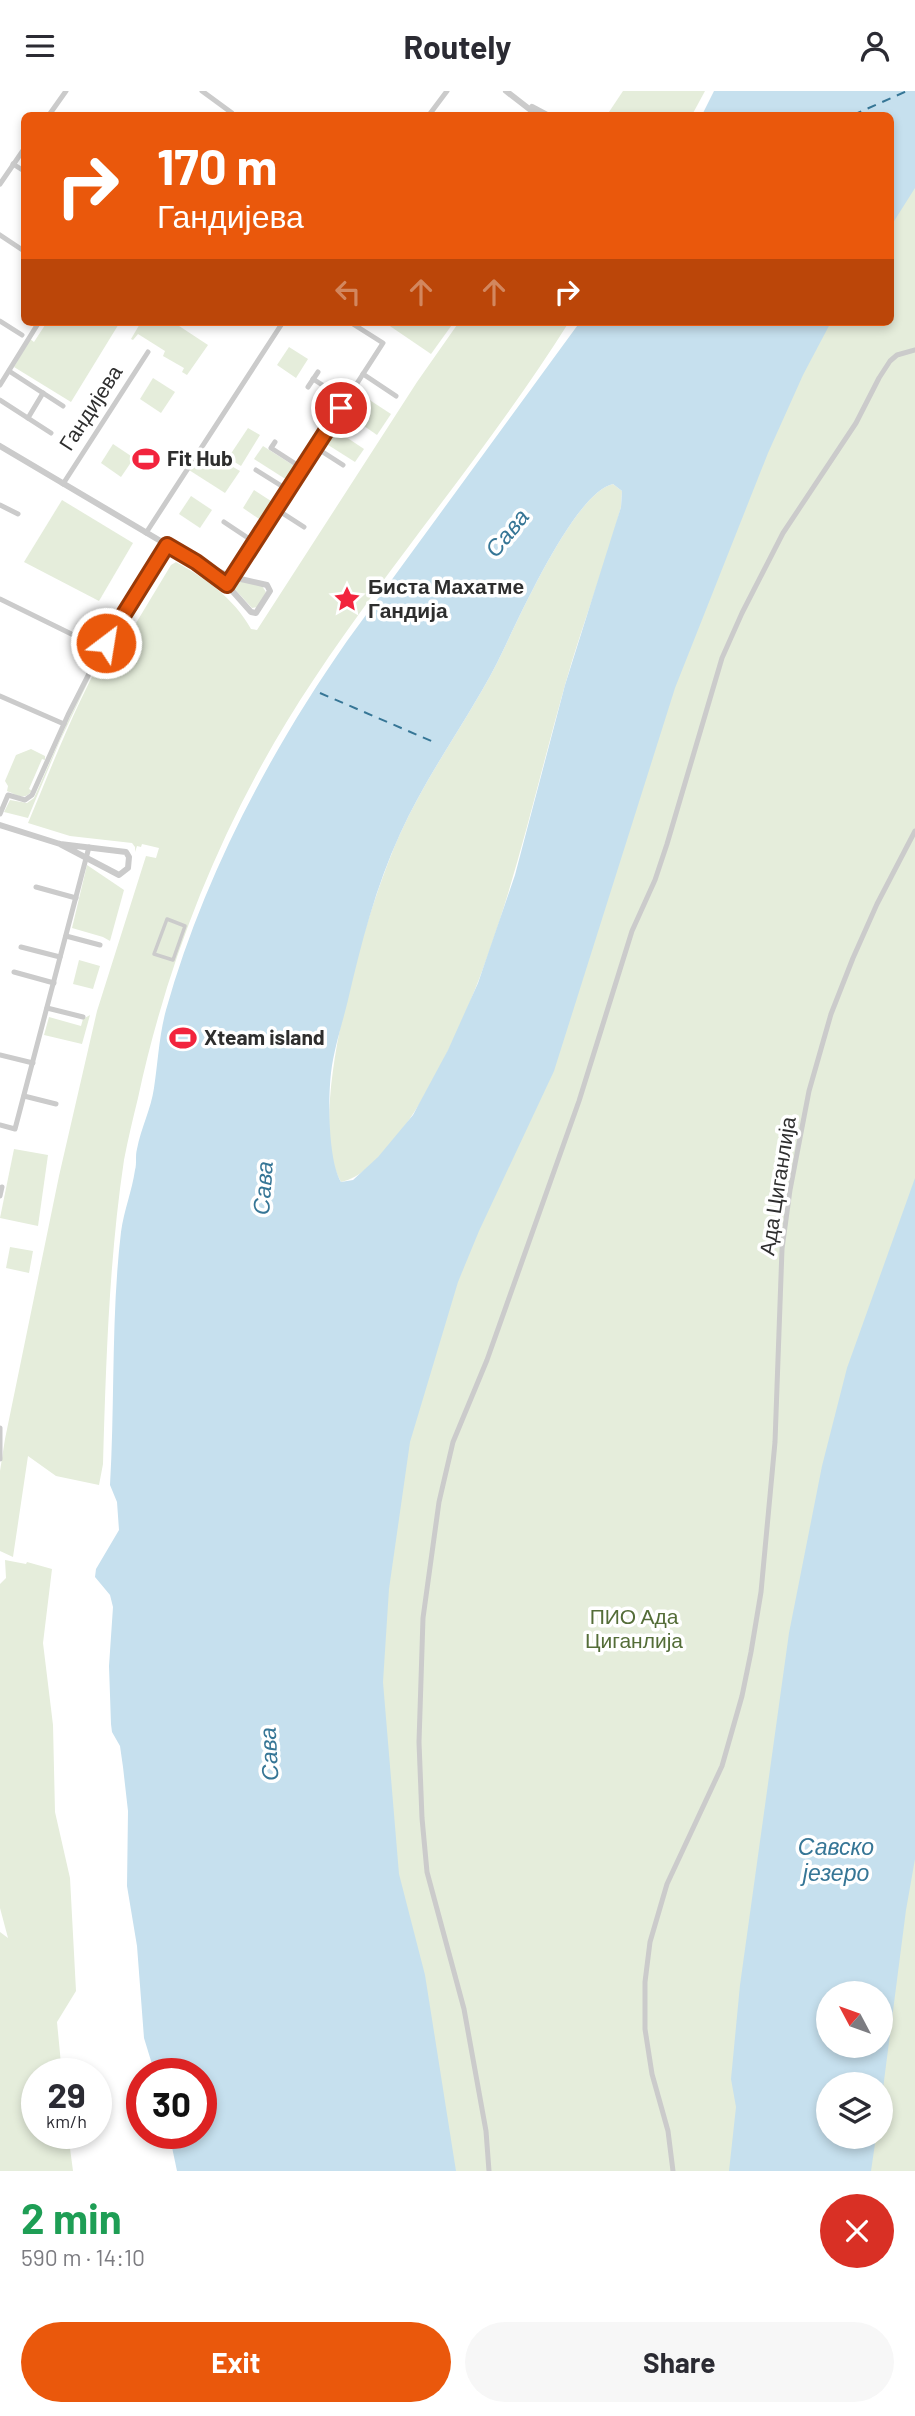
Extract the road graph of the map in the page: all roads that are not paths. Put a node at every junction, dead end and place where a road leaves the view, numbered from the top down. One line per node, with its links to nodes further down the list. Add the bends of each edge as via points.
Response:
1 (66, 91): 6 (street)
2 (202, 91): 7 (street)
3 (447, 91): 8 (street)
4 (506, 91): 5 (street)
5 (520, 101): 9 (street); 10 (street)
6 (51, 112)
7 (231, 112)
8 (431, 112)
9 (533, 112)
10 (541, 112)
11 (21, 153): 12 (street)
12 (13, 165): 13 (street); 14 (street)
13 (21, 169)
14 (0, 184)
15 (0, 235): 16 (street)
16 (21, 249)
17 (0, 321): 21 (street)
18 (37, 326): 24 (street)
19 (280, 326): 52 (street)
20 (356, 326): 26 (street, via 383,343)
21 (22, 335)
22 (915, 350): 88 (street, via 897,355 879,378 856,423 774,550 722,658 655,880 632,931 579,1101 453,1442 439,1502 423,1618 422,1818 427,1872 464,2009)
23 (148, 352): 45 (street, Гандијева)
24 (9, 371): 28 (street); 30 (street)
25 (318, 372): 27 (street)
26 (363, 374): 31 (street); 32 (street)
27 (313, 379): 29 (street); 32 (street)
28 (0, 384)
29 (308, 387)
30 (43, 393): 34 (street); 35 (street)
31 (396, 396)
32 (346, 400): 36 (street)
33 (0, 402): 35 (street)
34 (63, 406)
35 (28, 418): 38 (street)
36 (331, 424): 37 (street); 41 (street)
37 (341, 430)
38 (51, 433)
39 (275, 442): 43 (street, via 271,448)
40 (0, 446): 45 (street, Гандијева)
41 (316, 447): 42 (street); 43 (street)
42 (343, 465)
43 (302, 468): 46 (street)
44 (256, 470): 46 (street)
45 (63, 484): 52 (street, Гандијева)
46 (288, 490): 48 (street)
47 (0, 505): 49 (street)
48 (276, 509): 51 (street); 53 (street)
49 (18, 514)
50 (223, 522): 53 (street)
51 (304, 527)
52 (146, 533): 54 (street, Гандијева)
53 (254, 542): 56 (street)
54 (167, 545): 55 (street, Гандијева); 59 (street)
55 (196, 562): 56 (street, Гандијева); 57 (street, Гандијева)
56 (232, 577): 57 (street); 57 (street, Гандијева, via 267,585 270,591 260,609 251,612)
57 (227, 585)
58 (0, 599): 59 (street)
59 (102, 649): 61 (street)
60 (0, 696): 61 (street)
61 (64, 724): 62 (street, via 32,795 25,800 8,795)
62 (0, 814)
63 (0, 825): 65 (street)
64 (915, 831): 89 (street, Ада Циганлија, via 853,958 809,1091 782,1249 775,1442 751,1652 719,1775 667,1884 650,1942 645,2029)
65 (60, 844): 66 (street); 67 (street)
66 (89, 847): 67 (street); 67 (street, via 126,852 128,868 119,875)
67 (87, 857): 69 (street)
68 (36, 887): 69 (street)
69 (76, 898): 70 (street)
70 (66, 936): 71 (street); 74 (street)
71 (100, 945)
72 (21, 947): 74 (street)
73 (154, 954): 73 (street, via 173,960 185,926 167,919)
74 (60, 957): 76 (street)
75 (14, 972): 76 (street)
76 (54, 983): 77 (street)
77 (47, 1008): 78 (street); 80 (street)
78 (83, 1017)
79 (0, 1055): 80 (street)
80 (33, 1063): 81 (street)
81 (24, 1096): 82 (street); 83 (street, via 16,1129)
82 (56, 1104)
83 (0, 1125)
84 (2, 1187): 85 (street)
85 (0, 1196)
86 (0, 1428): 87 (street)
87 (0, 1458)
88 (489, 2171)
89 (673, 2171)

